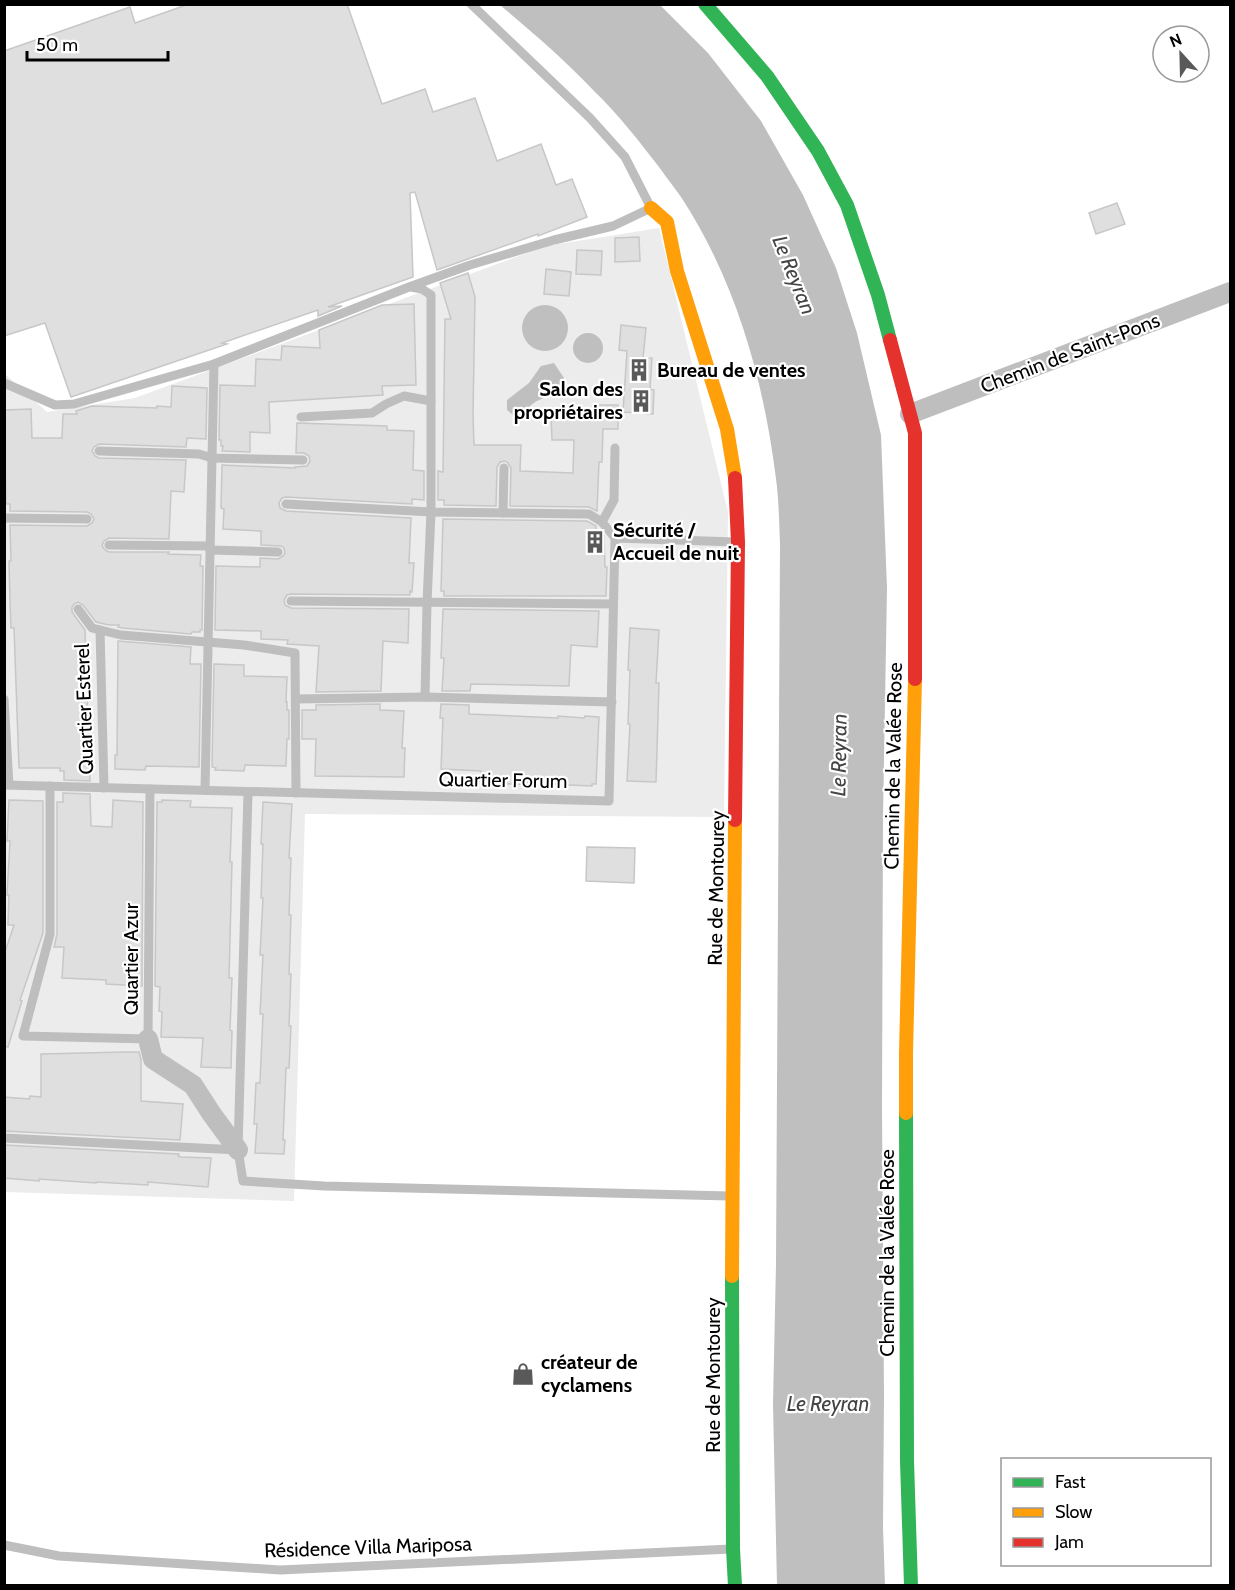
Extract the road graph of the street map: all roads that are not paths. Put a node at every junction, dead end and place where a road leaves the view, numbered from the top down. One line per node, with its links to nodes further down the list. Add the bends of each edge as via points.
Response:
1 (471, 4): 3 (lane, via 625,157)
2 (705, 4): 9 (street, Chemin de la Valée Rose, via 767,76 818,151 847,205 878,295)
3 (651, 208): 4 (lane, via 613,226 554,240); 23 (street, Rue de Montourey, via 667,222 677,271 727,429 736,482)
4 (409, 287): 6 (lane); 8 (lane, via 431,295)
5 (1230, 292): 9 (street, Chemin de Saint-Pons)
6 (214, 364): 7 (lane, via 74,404 55,405); 13 (lane)
7 (4, 383)
8 (431, 401): 10 (lane, via 404,396 372,413); 17 (lane)
9 (910, 414): 51 (street, Chemin de la Valée Rose, via 915,433 916,620 906,1053)
10 (301, 417)
11 (615, 448): 21 (lane, via 614,500)
12 (99, 451): 13 (lane, via 199,454)
13 (212, 458): 14 (lane); 25 (lane)
14 (303, 460)
15 (504, 468): 18 (lane)
16 (286, 504): 17 (lane)
17 (431, 512): 18 (lane); 28 (lane)
18 (503, 513): 21 (lane, via 589,514)
19 (4, 518): 20 (lane)
20 (87, 519)
21 (602, 522): 22 (lane)
22 (615, 538): 23 (lane); 29 (lane, Quartier Forum)
23 (738, 542): 47 (street, Rue de Montourey)
24 (109, 545): 25 (lane)
25 (210, 548): 26 (lane); 32 (lane)
26 (278, 552)
27 (291, 601): 28 (lane)
28 (427, 603): 29 (lane); 33 (lane)
29 (613, 604): 36 (lane, Quartier Forum)
30 (78, 609): 31 (lane, Quartier Esterel, via 92,628)
31 (100, 630): 32 (lane, Quartier Esterel); 39 (lane, Quartier Esterel)
32 (208, 643): 35 (lane, Quartier Esterel, via 295,653); 41 (lane)
33 (425, 697): 35 (lane); 36 (lane)
34 (4, 699): 37 (lane, Quartier Esterel)
35 (296, 699): 43 (lane)
36 (612, 702): 43 (lane, Quartier Forum, via 609,801)
37 (7, 785): 38 (lane, Quartier Esterel)
38 (50, 786): 39 (lane, Quartier Esterel); 44 (lane, Quartier Azur, via 50,934 23,1036)
39 (105, 788): 40 (lane, Quartier Esterel)
40 (150, 789): 41 (lane, Quartier Esterel); 44 (lane, Quartier Azur)
41 (205, 790): 42 (lane, Quartier Esterel)
42 (248, 792): 43 (lane, Quartier Esterel); 46 (lane)
43 (296, 793)
44 (148, 1039): 46 (street, via 153,1059 193,1085)
45 (4, 1138): 46 (lane)
46 (238, 1150): 47 (lane, via 243,1181)
47 (732, 1196): 49 (street, Rue de Montourey)
48 (4, 1545): 49 (lane, Résidence Villa Mariposa, via 59,1556 280,1570)
49 (733, 1549): 50 (street, Rue de Montourey)
50 (735, 1586)
51 (911, 1586)

